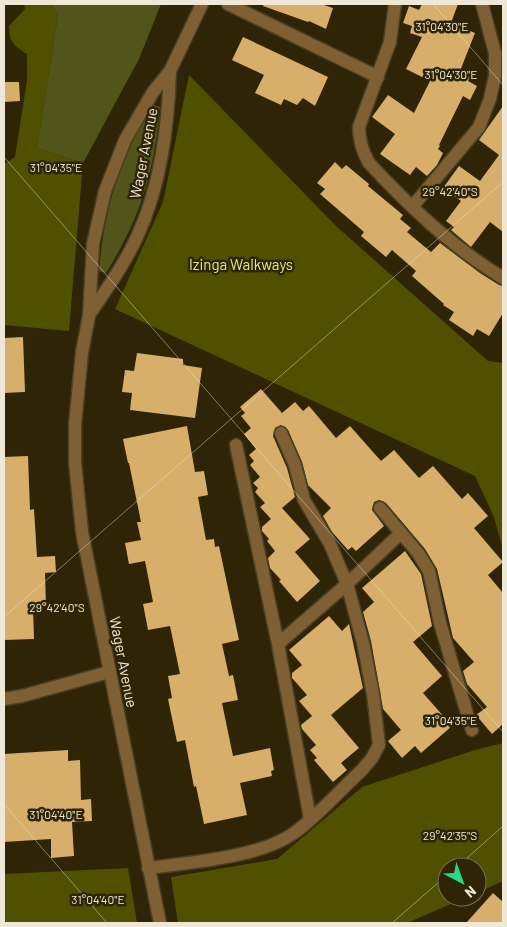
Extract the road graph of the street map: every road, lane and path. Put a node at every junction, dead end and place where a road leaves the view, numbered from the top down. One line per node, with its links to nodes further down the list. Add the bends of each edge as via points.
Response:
1 (202, 4): 5 (street, Wager Avenue)
2 (228, 4): 6 (street)
3 (395, 4): 6 (street, via 390,42)
4 (482, 4): 7 (street, via 495,53 490,99 478,128)
5 (170, 71): 9 (street, Wager Avenue, via 164,142 147,211 125,259); 9 (street, Wager Avenue, via 139,116 114,165 105,191 94,244)
6 (378, 77): 7 (street, via 359,127 359,139 369,163)
7 (412, 206): 8 (street, via 477,262)
8 (503, 278)
9 (89, 316): 16 (street, Wager Avenue, via 77,389 75,462 82,532)
10 (281, 433): 14 (street, via 295,466 304,500 330,544)
11 (236, 444): 15 (street)
12 (380, 508): 13 (street)
13 (401, 533): 14 (street); 18 (street, via 429,571 440,623)
14 (347, 584): 15 (street); 19 (street, via 363,643 379,745 362,770)
15 (278, 644): 19 (street)
16 (109, 672): 17 (street); 20 (street, Wager Avenue)
17 (4, 699)
18 (472, 730)
19 (310, 819): 20 (street, via 293,834 265,847 191,863)
20 (148, 868): 21 (street, Wager Avenue)
21 (160, 923)

